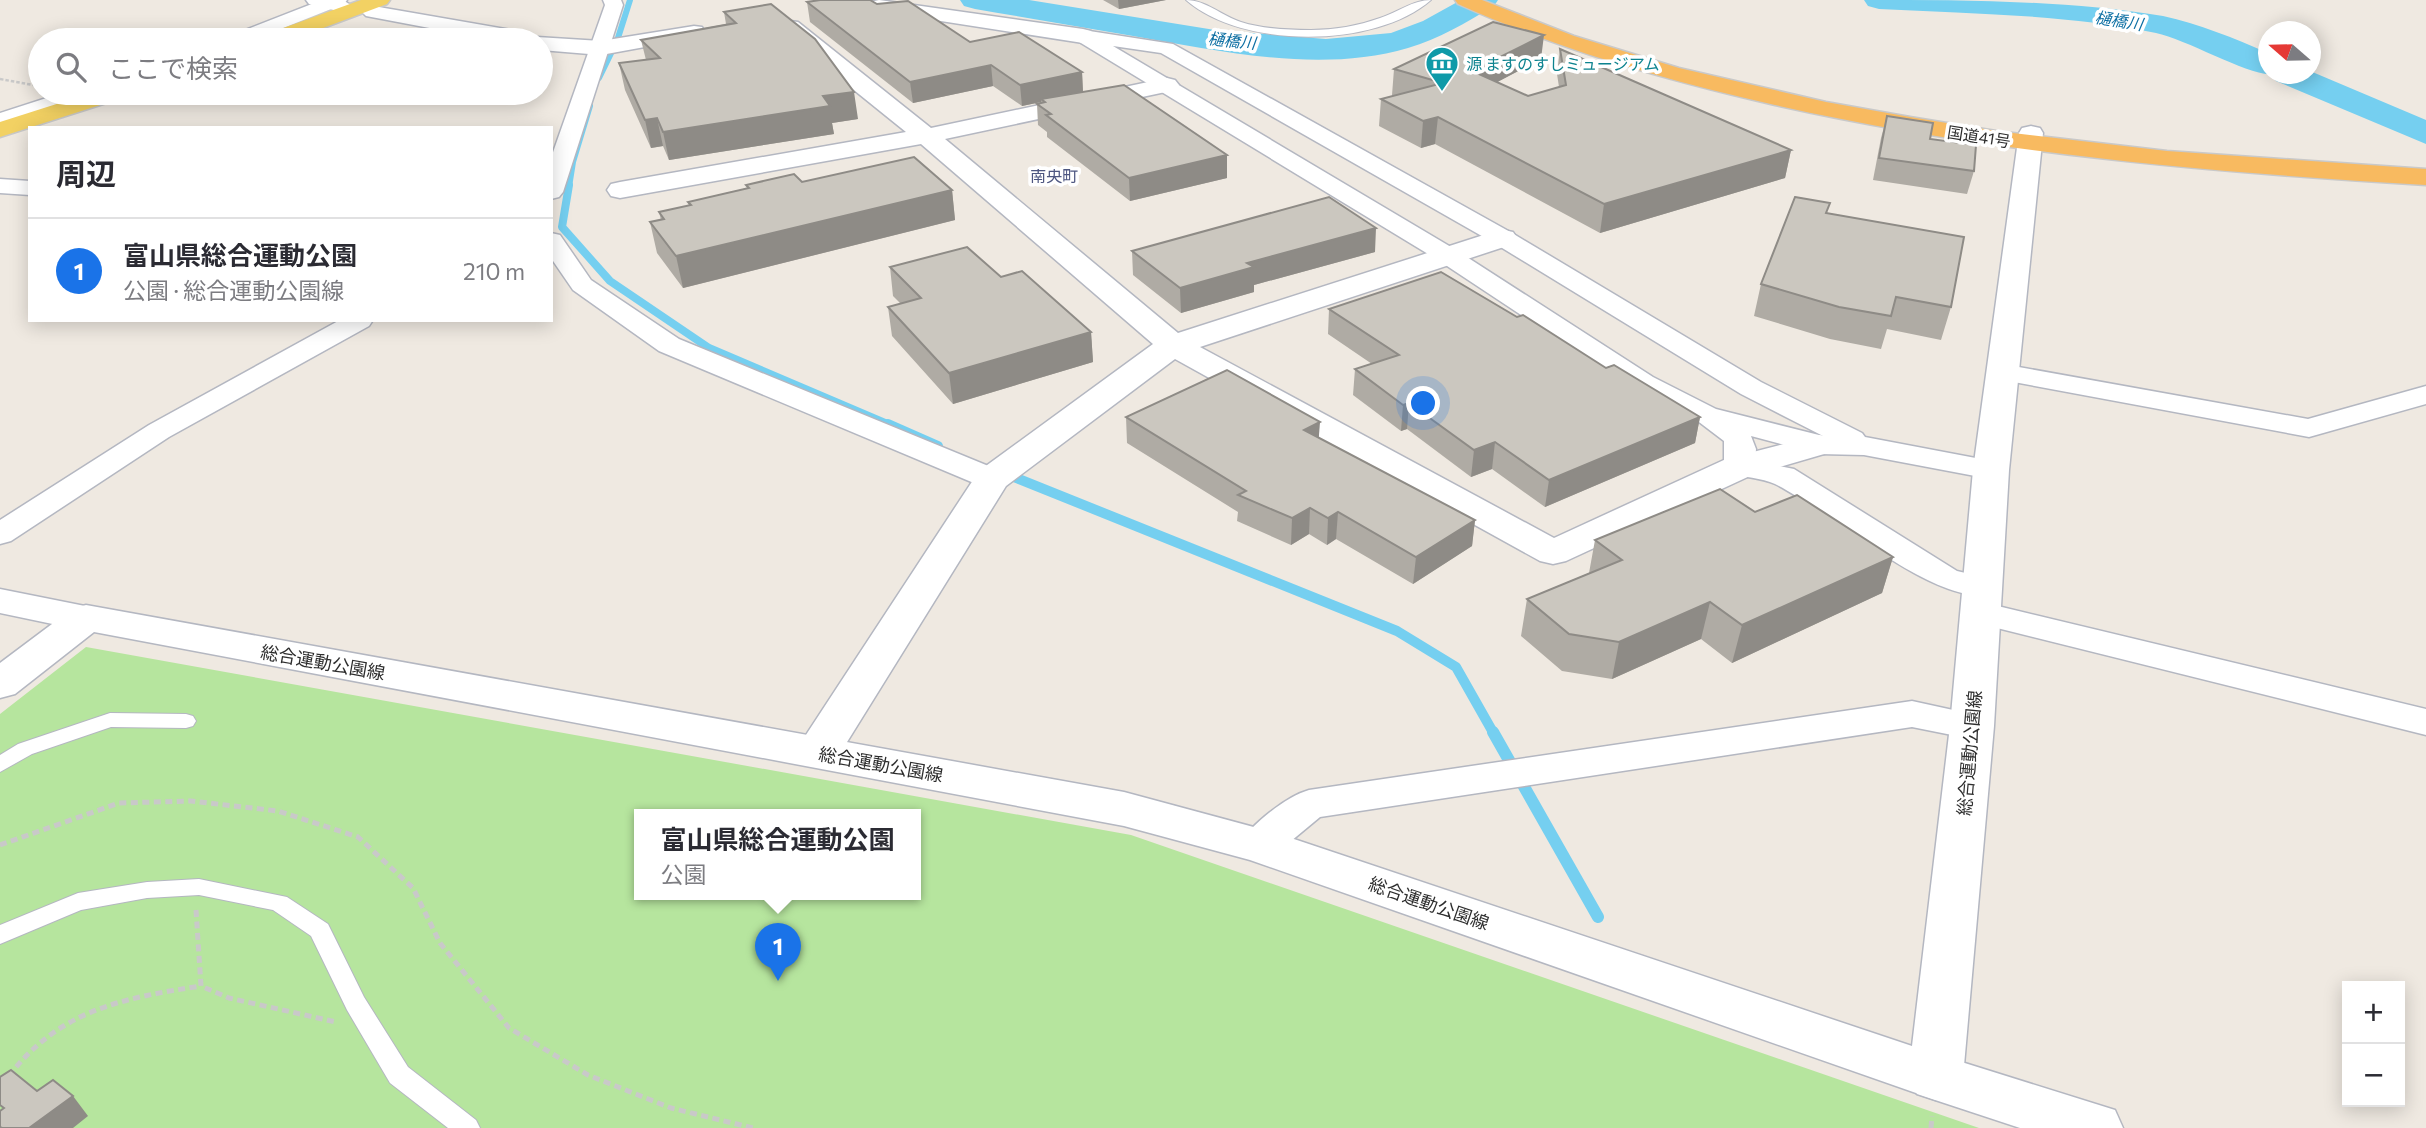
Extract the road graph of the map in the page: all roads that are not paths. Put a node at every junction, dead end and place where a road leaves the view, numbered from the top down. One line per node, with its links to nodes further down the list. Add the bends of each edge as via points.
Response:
1 (612, 0): 16 (street)
2 (1191, 0): 3 (lane, via 1242,25 1278,32 1323,32 1387,21)
3 (1426, 0)
4 (1465, 0): 24 (highway, 国道41号, via 1572,42 1699,80 1801,104)
5 (1493, 0): 24 (highway, 国道41号, via 1629,48 1802,94)
6 (332, 2): 10 (street)
7 (860, 4): 14 (street)
8 (377, 6): 11 (main road); 12 (street)
9 (806, 13): 23 (street, via 771,18)
10 (267, 28)
11 (309, 28)
12 (475, 28)
13 (713, 28): 16 (street)
14 (1083, 36): 17 (street, via 1166,48); 18 (street)
15 (553, 45): 16 (street)
16 (601, 48): 28 (street)
17 (1213, 74): 18 (street); 31 (street)
18 (1167, 85): 23 (street); 33 (street)
19 (46, 105): 21 (street)
20 (77, 105): 22 (main road)
21 (0, 120)
22 (0, 130)
23 (926, 136): 30 (street); 35 (street)
24 (2030, 139): 25 (highway, 国道41号); 26 (highway, 国道41号, via 2187,160); 36 (street, 総合運動公園線)
25 (2426, 170)
26 (2426, 177)
27 (0, 186): 29 (street)
28 (553, 186)
29 (28, 188)
30 (620, 190)
31 (1503, 238): 33 (street); 40 (street, via 1751,388)
32 (553, 243): 43 (street, via 582,285 669,345)
33 (1447, 255): 35 (street); 38 (street, via 1643,383)
34 (356, 322): 44 (street, via 159,430)
35 (1173, 345): 41 (street, via 1553,554); 43 (street)
36 (2001, 372): 37 (street, via 2309,428); 42 (street, 総合運動公園線)
37 (2426, 395)
38 (1706, 415): 39 (street); 41 (street, via 1739,437 1743,451)
39 (1819, 445): 40 (street); 41 (street)
40 (1864, 446): 42 (street)
41 (1739, 467): 45 (street, via 1783,476)
42 (1991, 470): 45 (street, 総合運動公園線)
43 (992, 479): 52 (street)
44 (0, 534)
45 (1982, 600): 50 (street); 51 (street, 総合運動公園線)
46 (0, 601): 47 (street, 総合運動公園線)
47 (86, 618): 48 (street); 52 (street, 総合運動公園線)
48 (0, 684)
49 (186, 721): 53 (lane, via 110,720 25,749)
50 (2426, 722)
51 (1972, 726): 54 (street, via 1912,714 1309,804); 56 (street, 総合運動公園線)
52 (818, 752): 54 (street, 総合運動公園線, via 1124,809)
53 (0, 765)
54 (1259, 845): 56 (street, 総合運動公園線)
55 (0, 934): 57 (lane, via 78,902 147,890 199,887 279,903 320,930 355,1003 399,1075)
56 (1936, 1077): 58 (street)
57 (467, 1128)
58 (2095, 1128)

